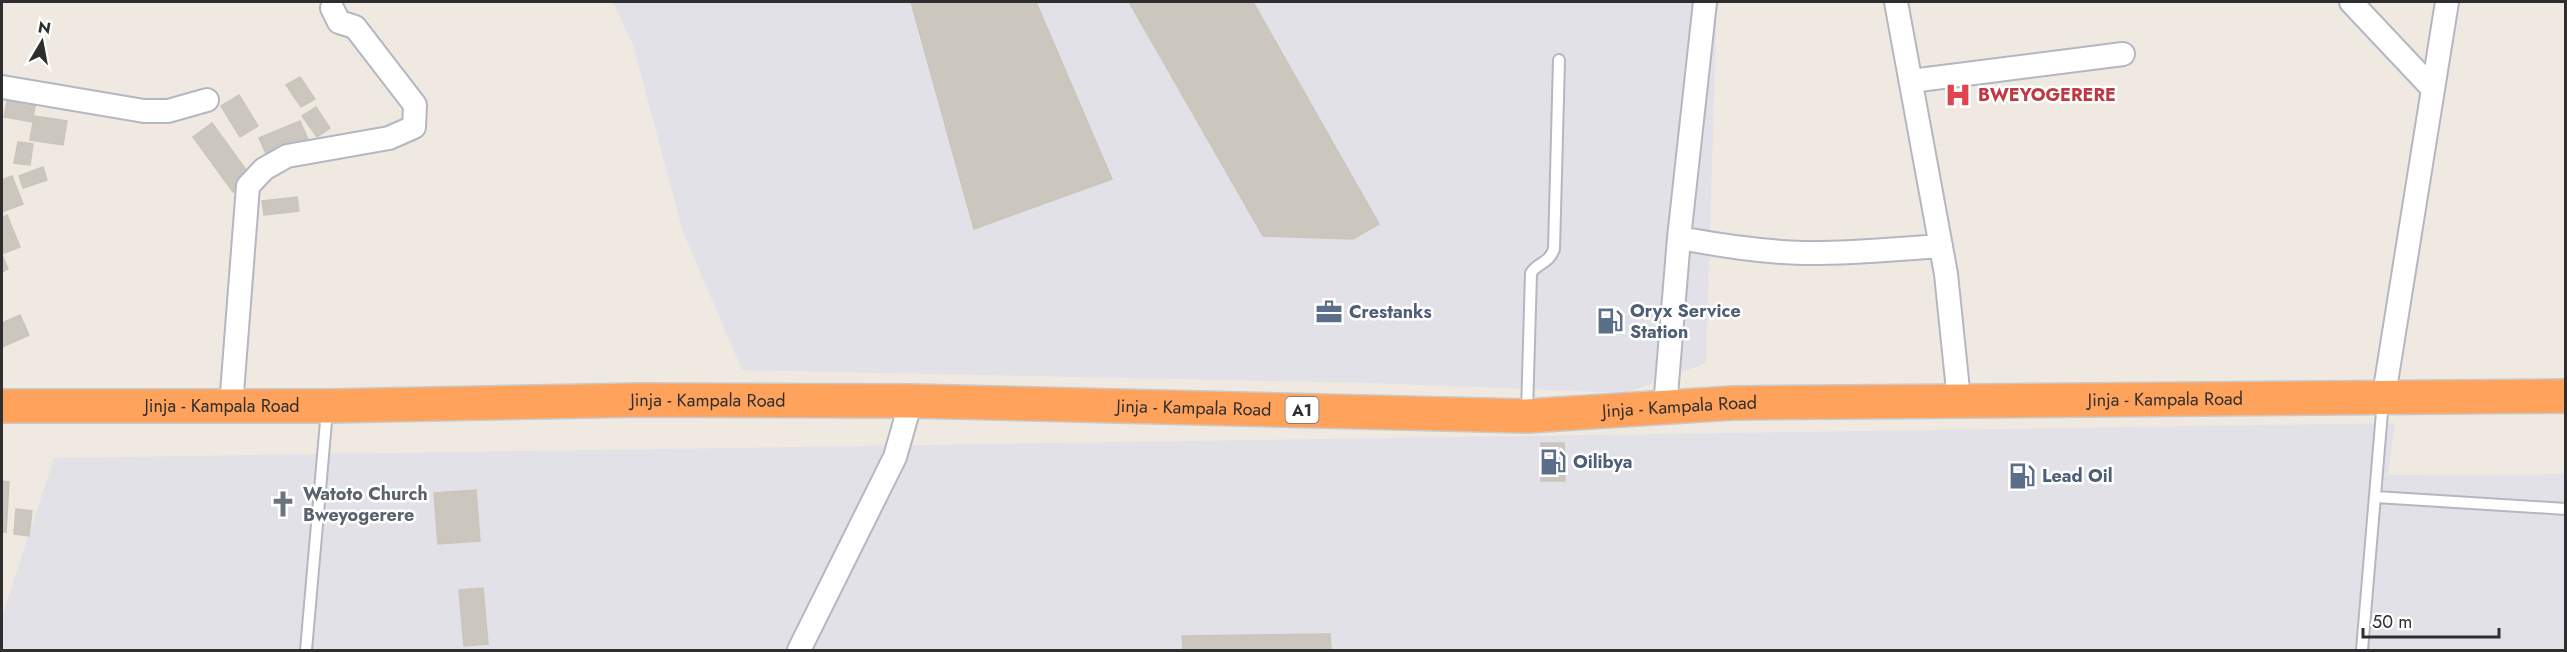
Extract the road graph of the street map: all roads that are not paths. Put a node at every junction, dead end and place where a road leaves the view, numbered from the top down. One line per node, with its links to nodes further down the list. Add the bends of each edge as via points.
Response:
1 (1705, 2): 12 (street)
2 (1896, 2): 8 (street)
3 (2350, 2): 10 (street)
4 (2447, 2): 10 (street)
5 (332, 8): 19 (street, via 339,22 355,27 415,105 414,127 388,138 287,156 264,169 248,186)
6 (2123, 54): 8 (street)
7 (1559, 60): 22 (lane, via 1554,249 1551,258 1531,273)
8 (1911, 81): 13 (street)
9 (2, 87): 11 (street, via 144,111 168,111)
10 (2433, 89): 14 (street)
11 (207, 100)
12 (1679, 238): 13 (street, via 1801,253); 21 (street)
13 (1941, 246): 17 (street)
14 (2384, 395): 15 (highway, Jinja - Kampala Road / A1); 17 (highway, Jinja - Kampala Road / A1); 23 (lane)
15 (2565, 396)
16 (4, 400): 19 (highway, Jinja - Kampala Road / A1)
17 (1959, 400): 21 (highway, Jinja - Kampala Road / A1)
18 (911, 401): 20 (highway, Jinja - Kampala Road / A1, via 639,400); 22 (highway, Jinja - Kampala Road / A1); 26 (street, via 895,457)
19 (231, 406): 20 (highway, Jinja - Kampala Road / A1)
20 (327, 406): 25 (lane)
21 (1665, 407): 22 (highway, Jinja - Kampala Road / A1)
22 (1527, 416)
23 (2376, 496): 24 (lane); 27 (lane)
24 (2565, 509)
25 (306, 651)
26 (799, 651)
27 (2362, 651)

